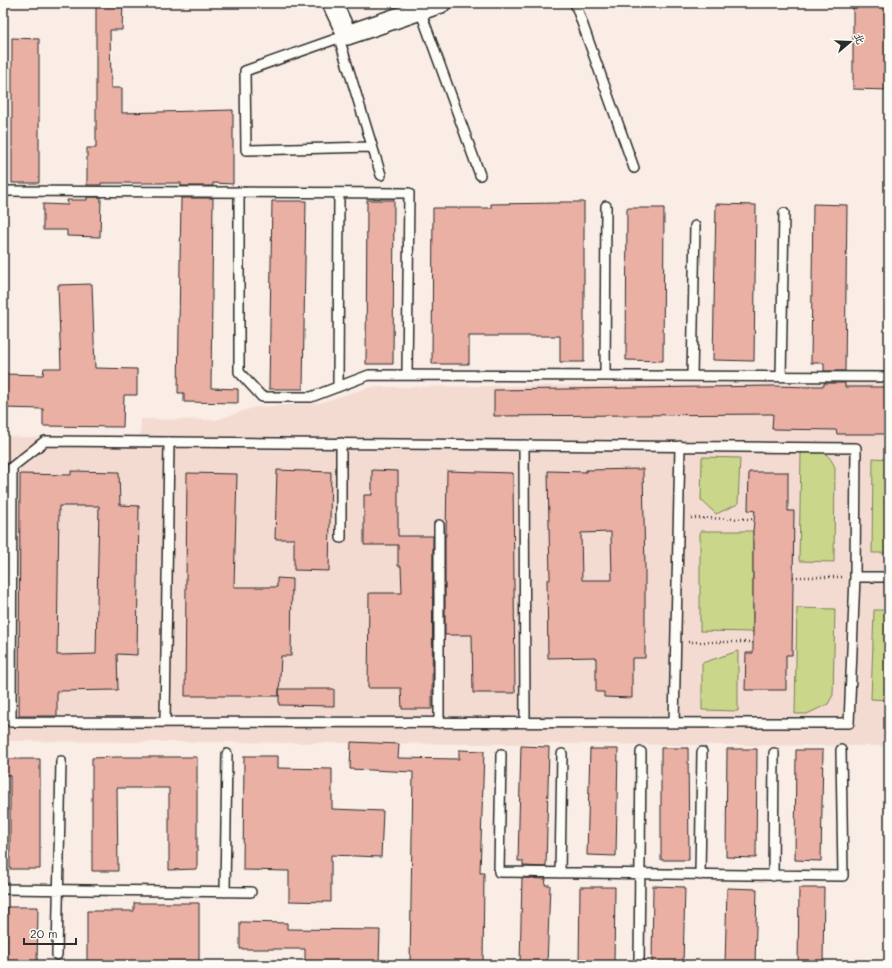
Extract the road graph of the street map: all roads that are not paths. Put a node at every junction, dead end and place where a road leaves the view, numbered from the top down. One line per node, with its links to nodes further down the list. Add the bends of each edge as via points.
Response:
1 (332, 3): 5 (street)
2 (441, 3): 4 (street)
3 (575, 3): 7 (lane)
4 (420, 10): 5 (street); 9 (lane)
5 (343, 37): 6 (lane); 6 (lane, via 245,71 246,150)
6 (372, 147): 8 (lane)
7 (634, 168)
8 (381, 175)
9 (480, 175)
10 (3, 191): 11 (lane)
11 (239, 192): 12 (lane); 21 (lane, via 239,372 262,397 311,397)
12 (339, 193): 16 (lane, via 409,193); 21 (lane)
13 (606, 206): 17 (lane)
14 (784, 213): 19 (lane)
15 (695, 226): 18 (lane)
16 (407, 375): 17 (lane); 21 (lane, via 369,375)
17 (605, 376): 18 (lane)
18 (692, 376): 19 (lane)
19 (781, 377): 20 (lane)
20 (889, 377)
21 (338, 387)
22 (169, 442): 23 (lane); 30 (lane); 30 (lane, via 45,441 12,467 11,722)
23 (341, 443): 24 (lane); 27 (lane)
24 (524, 445): 25 (lane); 32 (lane)
25 (680, 446): 28 (lane, via 856,448); 33 (lane)
26 (440, 525): 31 (lane)
27 (341, 538)
28 (856, 577): 29 (lane); 33 (lane, via 849,723)
29 (889, 577)
30 (166, 722): 31 (lane)
31 (439, 722): 32 (lane)
32 (525, 723): 33 (lane)
33 (674, 723)
34 (841, 750): 45 (lane, via 843,876)
35 (641, 752): 43 (lane)
36 (702, 752): 44 (lane)
37 (774, 753): 45 (lane)
38 (227, 754): 48 (lane)
39 (501, 754): 42 (lane, via 499,872)
40 (562, 754): 42 (lane)
41 (61, 761): 47 (lane)
42 (560, 873): 43 (lane)
43 (640, 874): 44 (lane); 51 (lane)
44 (700, 875): 45 (lane)
45 (773, 876)
46 (3, 889): 47 (lane)
47 (58, 890): 48 (lane); 50 (lane)
48 (225, 892): 49 (lane)
49 (251, 892)
50 (57, 955)
51 (639, 965)

